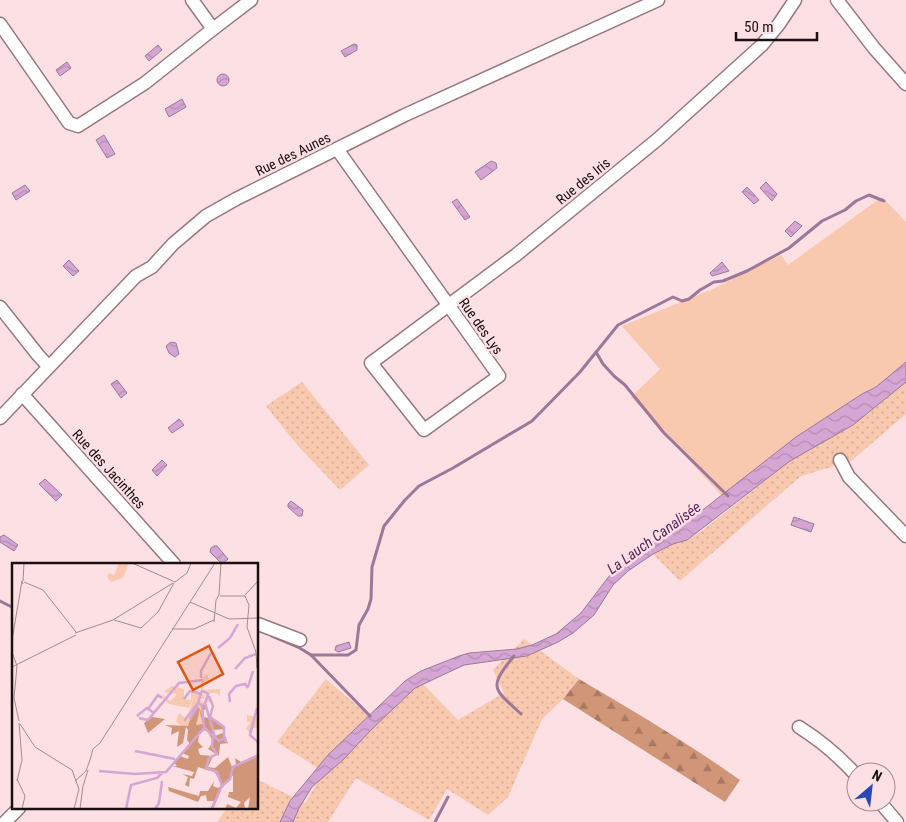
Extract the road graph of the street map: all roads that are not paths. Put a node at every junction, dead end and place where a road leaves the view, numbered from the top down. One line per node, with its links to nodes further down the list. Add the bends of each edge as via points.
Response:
1 (192, 0): 7 (street)
2 (251, 0): 7 (street)
3 (658, 0): 9 (street, Rue des Aunes)
4 (794, 0): 10 (street, Rue des Iris, via 762,45 658,139)
5 (837, 0): 8 (street)
6 (0, 24): 7 (street, via 69,123 78,126 145,83)
7 (212, 29)
8 (906, 84)
9 (337, 148): 10 (street, Rue des Lys); 13 (street, Rue des Aunes, via 206,216 152,267 136,276)
10 (449, 306): 12 (street, Rue des Iris); 12 (street, Rue des Lys, via 499,376 424,430)
11 (0, 307): 13 (street)
12 (371, 363)
13 (48, 366): 14 (street, Rue des Aunes)
14 (22, 394): 15 (street, Rue des Aunes); 18 (street, Rue des Jacinthes)
15 (0, 418)
16 (840, 460): 17 (street, via 849,477)
17 (906, 536)
18 (173, 563)
19 (259, 624): 20 (street)
20 (300, 640)
21 (799, 727): 22 (street, via 820,740)
22 (846, 763)
23 (17, 810): 26 (street)
24 (888, 812): 27 (street)
25 (0, 819): 26 (street)
26 (4, 822)
27 (897, 822)

